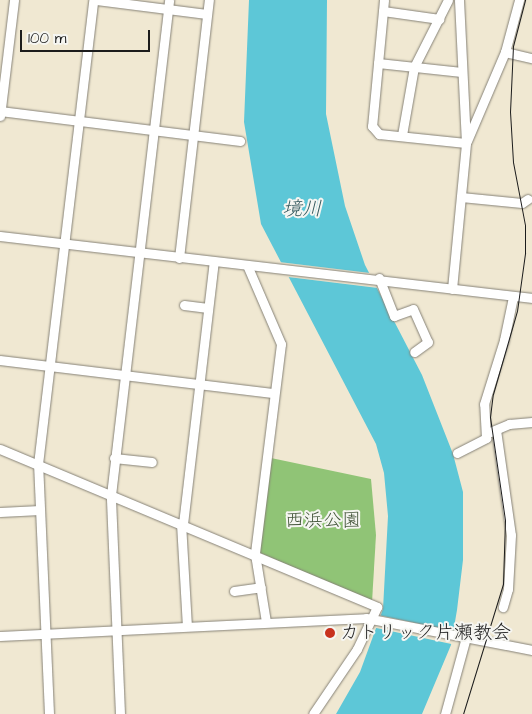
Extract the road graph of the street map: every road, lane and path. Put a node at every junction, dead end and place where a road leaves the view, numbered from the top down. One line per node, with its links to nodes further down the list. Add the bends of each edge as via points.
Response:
1 (14, 0): 18 (street)
2 (93, 0): 20 (street)
3 (97, 0): 9 (street)
4 (209, 0): 11 (street)
5 (384, 0): 10 (street)
6 (448, 0): 12 (street)
7 (459, 0): 17 (street)
8 (519, 0): 13 (street)
9 (169, 4): 11 (street); 21 (street)
10 (383, 11): 12 (street); 15 (street)
11 (206, 14): 22 (street)
12 (439, 18): 16 (street)
13 (505, 52): 14 (street); 25 (street)
14 (532, 58)
15 (378, 62): 16 (street); 23 (street, via 372,126 379,134)
16 (414, 66): 17 (street); 23 (street)
17 (462, 72): 25 (street)
18 (0, 111): 19 (street); 20 (street)
19 (0, 116)
20 (79, 122): 21 (street); 29 (street)
21 (154, 130): 22 (street); 30 (street)
22 (192, 135): 24 (street); 31 (street)
23 (402, 136): 25 (street)
24 (240, 141)
25 (466, 143): 26 (street)
26 (462, 197): 27 (street, via 522,203); 35 (street)
27 (528, 200)
28 (0, 236): 29 (street)
29 (63, 244): 30 (street); 42 (street)
30 (140, 253): 31 (street); 43 (street)
31 (179, 258): 32 (street)
32 (214, 262): 33 (street); 39 (street)
33 (247, 266): 34 (street); 45 (street, via 281,344)
34 (374, 278): 35 (street); 40 (street, via 394,316 413,310 428,342)
35 (452, 289): 36 (street)
36 (513, 297): 37 (street); 48 (street, via 504,340 484,404)
37 (532, 298)
38 (184, 305): 39 (street)
39 (208, 308): 44 (street)
40 (414, 352)
41 (0, 360): 42 (street)
42 (49, 366): 43 (street); 53 (street)
43 (125, 375): 44 (street); 51 (street)
44 (198, 384): 45 (street); 57 (street)
45 (274, 392): 58 (street)
46 (532, 422): 47 (street, via 509,424)
47 (496, 430): 48 (street); 61 (street, via 511,535 508,589)
48 (485, 434): 50 (street, via 485,440)
49 (0, 448): 53 (street)
50 (457, 453)
51 (114, 458): 52 (street); 54 (street)
52 (152, 462)
53 (38, 464): 54 (street); 55 (street)
54 (111, 495): 57 (street); 65 (street)
55 (40, 510): 56 (street); 66 (street)
56 (0, 512)
57 (182, 523): 58 (street); 64 (street)
58 (255, 554): 59 (street); 63 (street, via 376,607)
59 (261, 588): 60 (street); 62 (street)
60 (234, 591)
61 (503, 607)
62 (266, 622): 63 (street); 64 (street)
63 (373, 622): 68 (street); 70 (street); 73 (street)
64 (187, 626): 65 (street)
65 (116, 630): 66 (street); 72 (street)
66 (45, 634): 67 (street); 71 (street)
67 (0, 636)
68 (466, 637): 69 (street); 74 (street)
69 (532, 650)
70 (357, 660)
71 (49, 714)
72 (120, 714)
73 (313, 714)
74 (445, 714)

